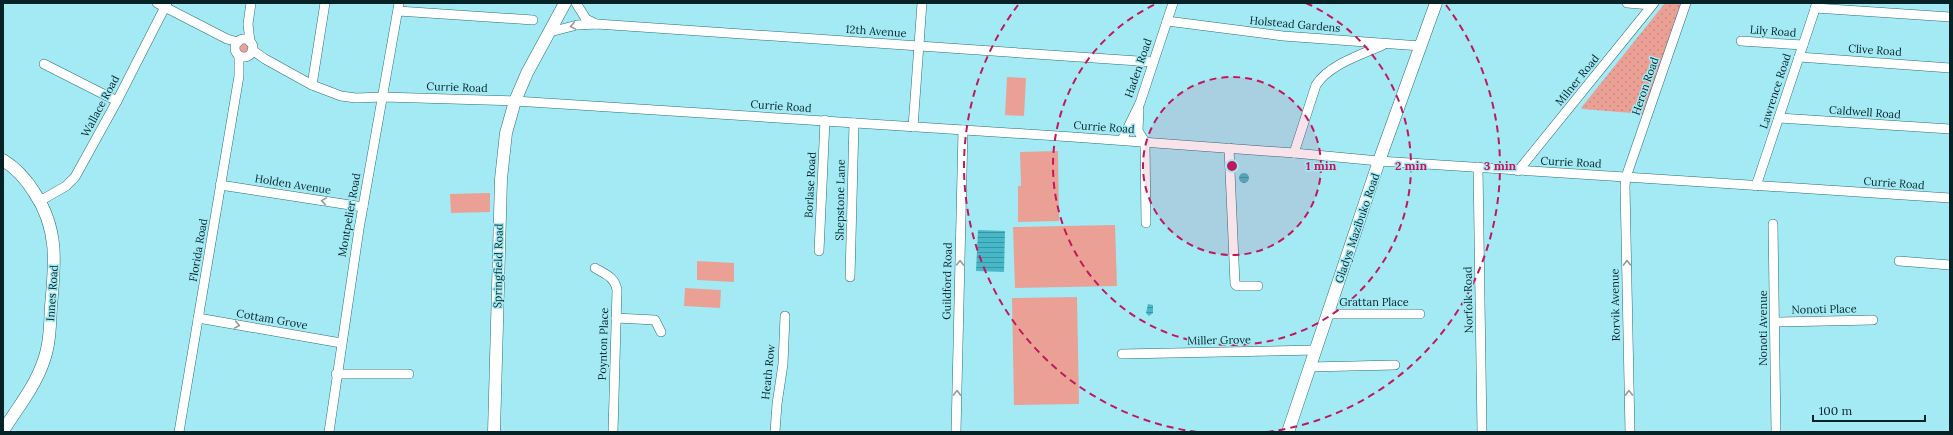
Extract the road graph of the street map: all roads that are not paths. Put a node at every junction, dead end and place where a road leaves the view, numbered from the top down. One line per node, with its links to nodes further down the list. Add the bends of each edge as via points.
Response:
1 (157, 3): 12 (street)
2 (251, 3): 18 (street, Florida Road)
3 (325, 3): 32 (street)
4 (565, 3): 20 (street, Springfield Road)
5 (576, 3): 19 (street, via 586,19)
6 (922, 3): 25 (street)
7 (1173, 3): 17 (street, Haden Road)
8 (1436, 3): 26 (street, Gladys Mazibuko Road)
9 (1627, 3): 11 (street)
10 (1686, 3): 51 (street, Heron Road)
11 (1653, 4): 50 (street, Milner Road)
12 (166, 5): 22 (street); 34 (street, Wallace Road)
13 (1816, 5): 15 (street); 24 (street, Lawrence Road)
14 (399, 7): 16 (street); 33 (street, Montpelier Road)
15 (1950, 17)
16 (532, 20)
17 (1167, 21): 23 (street, Holstead Gardens, via 1283,36); 29 (street, Haden Road)
18 (248, 24): 22 (street, Florida Road); 27 (street, Florida Road)
19 (597, 24): 20 (street, 12th Avenue, one-way to 20); 25 (street, 12th Avenue)
20 (550, 32): 35 (street, Springfield Road)
21 (1741, 41): 24 (street, Lily Road)
22 (237, 43): 27 (street, via 236,53); 27 (street, via 244,39)
23 (1385, 44): 26 (street, Holstead Gardens); 46 (street, via 1334,68 1319,80)
24 (1803, 45): 28 (street, Lawrence Road)
25 (919, 46): 29 (street, 12th Avenue); 40 (street)
26 (1421, 46): 48 (street, Gladys Mazibuko Road)
27 (247, 52): 32 (street, Currie Road); 52 (street, Florida Road, via 240,72)
28 (1799, 57): 31 (street, Clive Road); 37 (street, Lawrence Road)
29 (1153, 62): 36 (street, Haden Road)
30 (44, 64): 34 (street)
31 (1950, 68)
32 (312, 85): 33 (street, Currie Road, via 341,96)
33 (383, 97): 35 (street, Currie Road); 56 (street, Montpelier Road)
34 (117, 101): 55 (street, Wallace Road, via 75,177 66,186)
35 (515, 101): 38 (street, Currie Road); 83 (street, Springfield Road, via 506,133 501,179)
36 (1140, 103): 43 (street, Haden Road); 44 (street, via 1138,131)
37 (1779, 118): 41 (street, Caldwell Road); 53 (street, Lawrence Road)
38 (825, 120): 39 (street, Currie Road); 59 (street, Borlase Road)
39 (854, 123): 40 (street, Currie Road); 63 (street, Shepstone Lane)
40 (913, 127): 42 (street, Currie Road)
41 (1950, 129)
42 (963, 130): 43 (street, Currie Road); 86 (street, Guildford Road, one-way to 42)
43 (1122, 140): 44 (street, Currie Road)
44 (1145, 142): 45 (street, Currie Road); 57 (street)
45 (1229, 148): 46 (street, Currie Road); 64 (street, via 1235,284)
46 (1294, 153): 48 (street, Currie Road)
47 (3, 160): 55 (street, Innes Road, via 20,173)
48 (1379, 161): 49 (street, Currie Road); 65 (street, Gladys Mazibuko Road)
49 (1478, 168): 50 (street, Currie Road); 88 (street, Norfolk Road)
50 (1518, 171): 51 (street, Currie Road)
51 (1626, 177): 53 (street, Currie Road); 89 (street, Rorvik Avenue, one-way to 51)
52 (220, 185): 56 (street, Holden Avenue, one-way to 52); 68 (street, Florida Road)
53 (1756, 186): 54 (street, Currie Road)
54 (1950, 198)
55 (40, 201): 80 (street, Innes Road, via 53,238 54,261 48,337 44,359 36,379 27,397)
56 (363, 207): 73 (street, Montpelier Road)
57 (1146, 222)
58 (1773, 224): 71 (street, Nonoti Avenue)
59 (819, 251)
60 (1899, 261): 61 (street)
61 (1950, 265)
62 (595, 268): 69 (street, Poynton Place, via 610,277 616,285)
63 (850, 277)
64 (1258, 286)
65 (1328, 314): 66 (street, Grattan Place); 74 (street, Gladys Mazibuko Road)
66 (1420, 314)
67 (785, 316): 85 (street, Heath Row, via 783,364)
68 (198, 318): 73 (street, Cottam Grove, one-way to 73); 81 (street, Florida Road)
69 (616, 318): 72 (street, via 655,320); 84 (street, Poynton Place)
70 (1873, 320): 71 (street, Nonoti Place)
71 (1776, 322): 90 (street, Nonoti Avenue)
72 (662, 332)
73 (341, 343): 78 (street, Montpelier Road)
74 (1316, 350): 75 (street, Miller Grove); 77 (street, Gladys Mazibuko Road)
75 (1122, 354)
76 (1395, 365): 77 (street)
77 (1310, 367): 87 (street, Gladys Mazibuko Road)
78 (336, 374): 79 (street); 82 (street, Montpelier Road)
79 (409, 374)
80 (3, 431)
81 (179, 432)
82 (329, 432)
83 (494, 432)
84 (613, 432)
85 (775, 432)
86 (956, 432)
87 (1288, 432)
88 (1482, 432)
89 (1630, 432)
90 (1776, 432)

